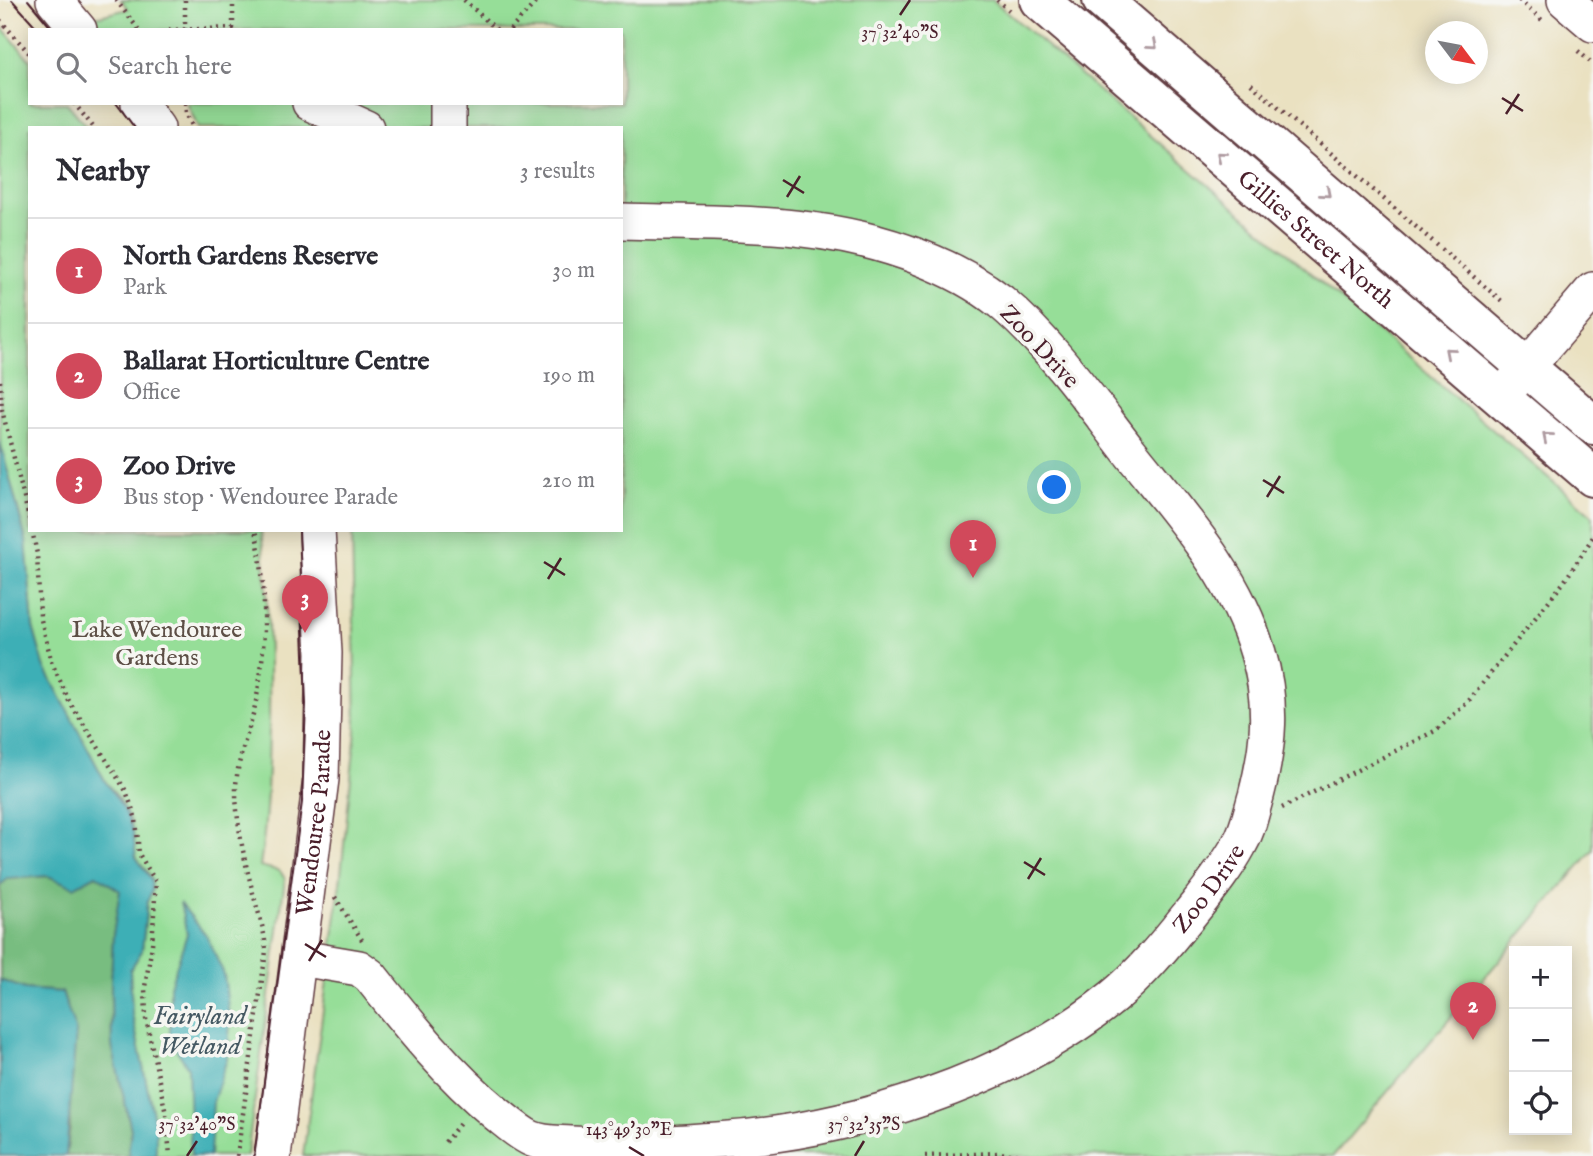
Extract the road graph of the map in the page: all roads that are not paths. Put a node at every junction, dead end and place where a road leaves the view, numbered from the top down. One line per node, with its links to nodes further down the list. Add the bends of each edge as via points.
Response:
1 (54, 0): 6 (street)
2 (1039, 0): 16 (main road, Gillies Street North, one-way to 2)
3 (1102, 0): 15 (main road, Gillies Street North, one-way to 15)
4 (1565, 0): 5 (street)
5 (1593, 24)
6 (77, 28)
7 (140, 105): 10 (street)
8 (314, 105): 11 (street)
9 (447, 105): 12 (street)
10 (156, 126)
11 (362, 126)
12 (448, 126)
13 (623, 221): 20 (street, Zoo Drive, via 773,224 854,236 947,269 1006,306 1075,383 1195,532 1231,588 1258,653 1268,702 1267,746 1239,846 1162,948 1117,994 1070,1029 991,1070 864,1117 741,1139 603,1146 526,1137 443,1064 370,976 359,968)
14 (1593, 290): 15 (street)
15 (1527, 367): 16 (street); 17 (main road, Gillies Street North)
16 (1501, 397): 18 (main road, Gillies Street North, one-way to 16)
17 (1593, 425)
18 (1593, 477)
19 (317, 532): 20 (street, Wendouree Parade, via 324,653 321,779)
20 (300, 958): 21 (street, Wendouree Parade)
21 (273, 1156)

